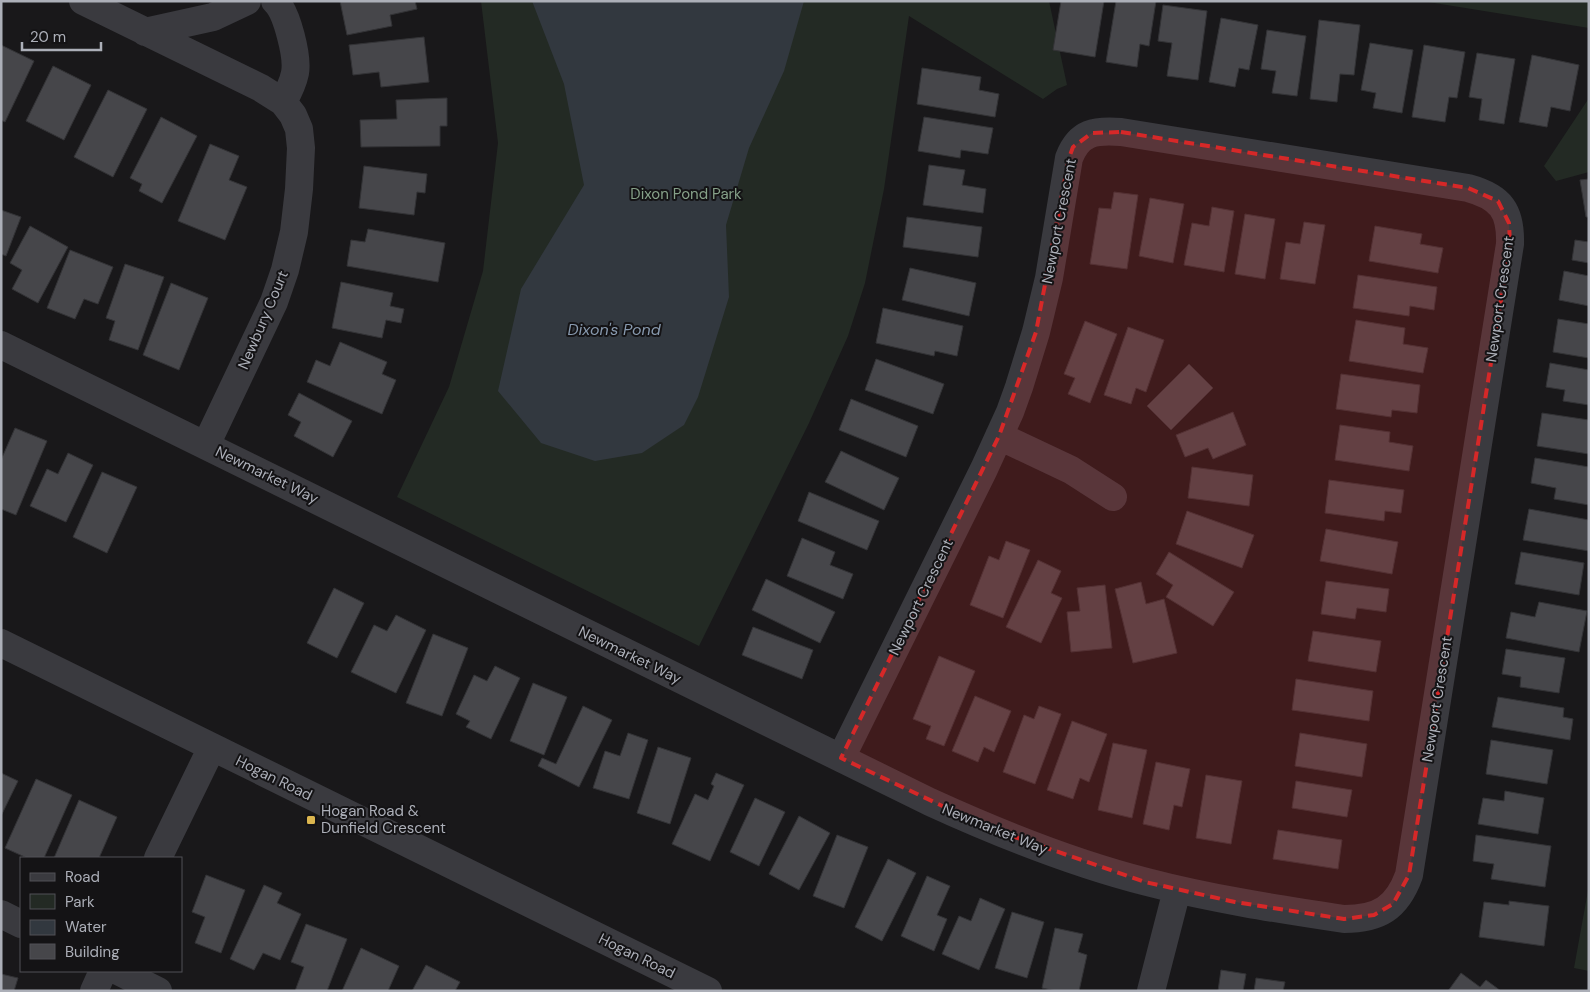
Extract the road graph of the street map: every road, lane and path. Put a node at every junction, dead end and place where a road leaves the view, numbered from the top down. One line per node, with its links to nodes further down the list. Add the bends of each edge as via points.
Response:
1 (83, 1): 4 (street, Newbury Court)
2 (247, 1): 4 (street, via 213,17)
3 (275, 1): 5 (street, via 283,11 296,63)
4 (145, 32): 5 (street, Newbury Court)
5 (284, 102): 8 (street, Newbury Court, via 299,129 301,148 297,214 290,253 267,318)
6 (1, 345): 8 (street, Newmarket Way)
7 (999, 436): 9 (street, via 1071,470); 12 (street, Newport Crescent); 14 (street, Newport Crescent, via 1019,388 1036,332 1049,278 1069,158 1073,147 1092,133 1120,132 1468,188 1491,196 1506,215 1510,244 1411,866 1405,886 1386,910 1354,919)
8 (206, 445): 12 (street, Newmarket Way)
9 (1114, 497)
10 (1, 643): 11 (street, Hogan Road)
11 (212, 747): 13 (street); 21 (street, Hogan Road)
12 (841, 758): 14 (street, Newmarket Way, via 930,802 1023,841)
13 (158, 857)
14 (1177, 890): 22 (street)
15 (1, 914): 16 (street)
16 (20, 924)
17 (103, 972): 19 (street)
18 (120, 972): 20 (street)
19 (94, 991)
20 (158, 991)
21 (708, 991)
22 (1151, 991)

